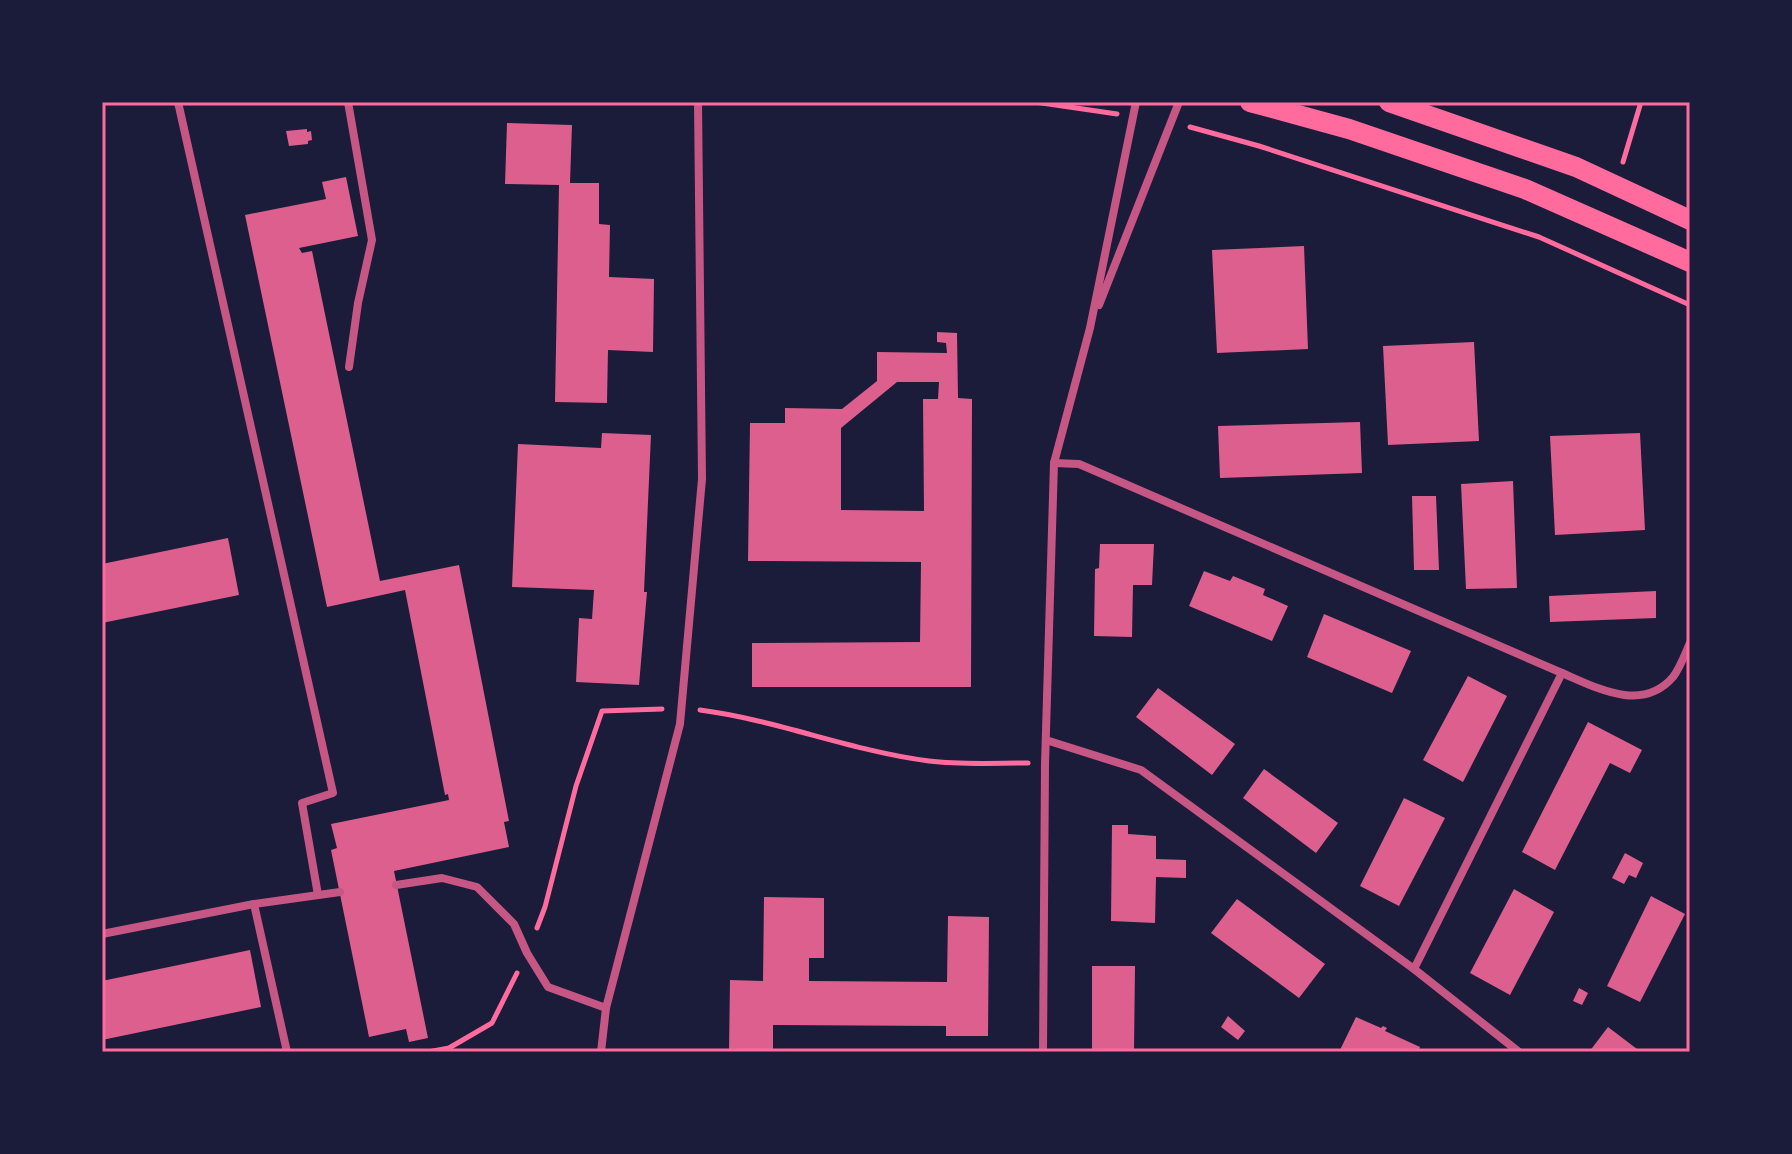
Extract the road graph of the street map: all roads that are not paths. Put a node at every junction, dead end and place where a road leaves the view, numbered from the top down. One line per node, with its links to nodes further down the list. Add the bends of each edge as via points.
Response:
1 (178, 102): 18 (street, via 333,793 302,803)
2 (348, 102): 11 (street, via 372,240)
3 (698, 102): 22 (street, via 702,479 680,724)
4 (1136, 102): 10 (street)
5 (1179, 102): 10 (street)
6 (1250, 102): 9 (main road, via 1349,129 1525,189)
7 (1389, 102): 8 (main road, via 1576,167)
8 (1690, 220)
9 (1690, 262)
10 (1090, 328): 12 (street)
11 (349, 367)
12 (1054, 463): 14 (street, via 1079,464); 15 (street)
13 (1690, 643): 14 (street, via 1675,675 1657,692 1611,693)
14 (1562, 673): 21 (street)
15 (1046, 740): 21 (street, via 1141,770); 25 (street)
16 (396, 885): 22 (street, via 442,878 477,887 514,924 548,987)
17 (340, 892): 18 (street)
18 (318, 895): 19 (street)
19 (254, 904): 20 (street); 23 (street)
20 (102, 934)
21 (1414, 969): 26 (street)
22 (606, 1008): 24 (street)
23 (287, 1052)
24 (601, 1052)
25 (1043, 1052)
26 (1519, 1052)

